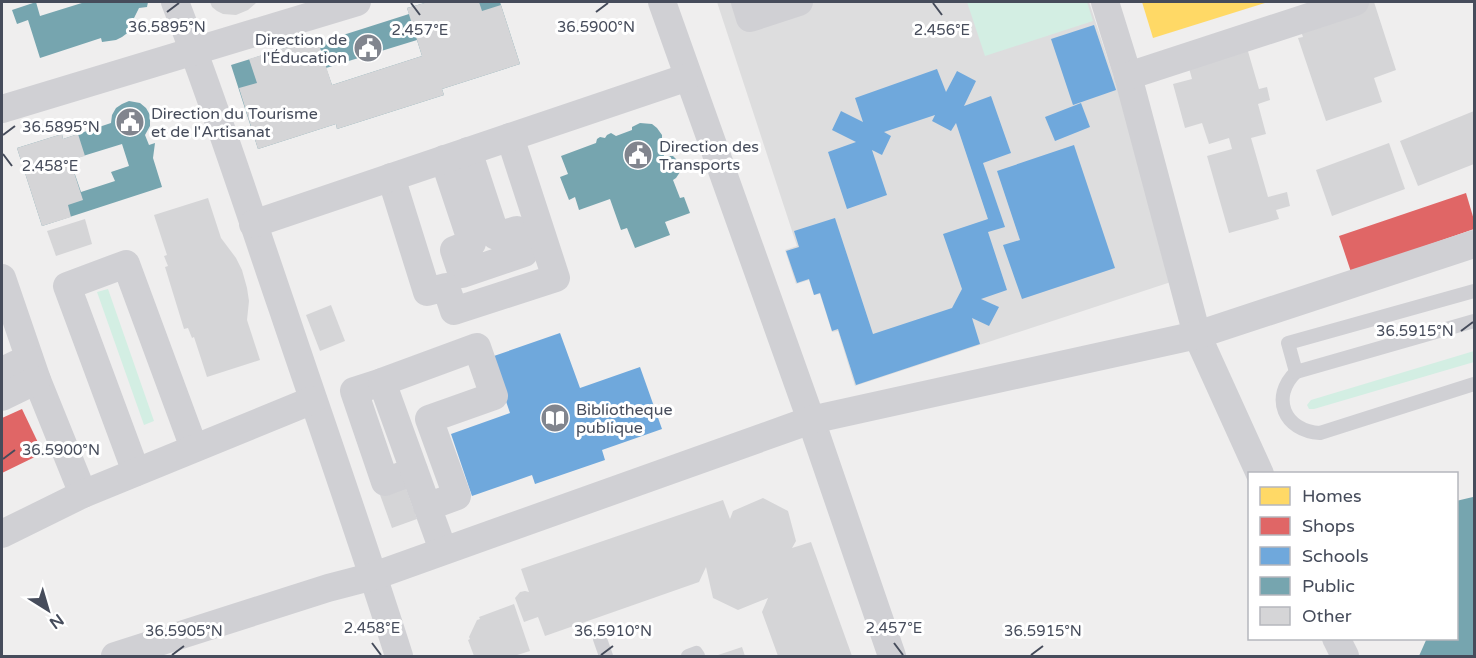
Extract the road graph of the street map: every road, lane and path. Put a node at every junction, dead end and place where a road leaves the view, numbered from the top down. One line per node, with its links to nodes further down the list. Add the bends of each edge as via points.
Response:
1 (175, 2): 9 (street)
2 (357, 2): 8 (street)
3 (662, 2): 11 (street)
4 (745, 2): 5 (street, via 750,18)
5 (799, 2)
6 (1105, 2): 10 (street)
7 (1354, 2): 10 (street)
8 (302, 9): 9 (street)
9 (194, 52): 12 (street); 15 (street)
10 (1128, 76): 21 (street)
11 (688, 77): 13 (street); 28 (street)
12 (2, 109)
13 (510, 137): 14 (street); 14 (street, via 556,278 454,310 446,286 428,292)
14 (391, 177): 15 (street)
15 (254, 224): 27 (street)
16 (1474, 244): 21 (street)
17 (2, 278): 19 (street)
18 (1474, 291): 24 (lane, via 1288,343)
19 (7, 313): 22 (street)
20 (1474, 321): 24 (lane)
21 (1197, 335): 28 (street); 31 (street)
22 (22, 355): 23 (street); 26 (street); 32 (street)
23 (2, 371)
24 (1296, 372): 25 (lane, via 1283,394 1285,411 1302,430 1320,433)
25 (1474, 384)
26 (2, 397)
27 (313, 400): 29 (street); 36 (street)
28 (811, 420): 35 (street); 44 (street)
29 (194, 448): 30 (street); 30 (street, via 126,264 67,286)
30 (136, 472): 32 (street)
31 (1259, 472)
32 (83, 494): 34 (street)
33 (427, 507): 33 (street, via 382,382 477,347 494,396 429,419 457,496); 35 (street)
34 (2, 534)
35 (443, 550): 36 (street)
36 (374, 576): 39 (street); 40 (street)
37 (600, 639): 41 (lane)
38 (1336, 640): 45 (street)
39 (115, 657)
40 (399, 657)
41 (606, 657)
42 (688, 657): 43 (lane, via 696,653)
43 (698, 657)
44 (892, 657)
45 (1345, 657)

